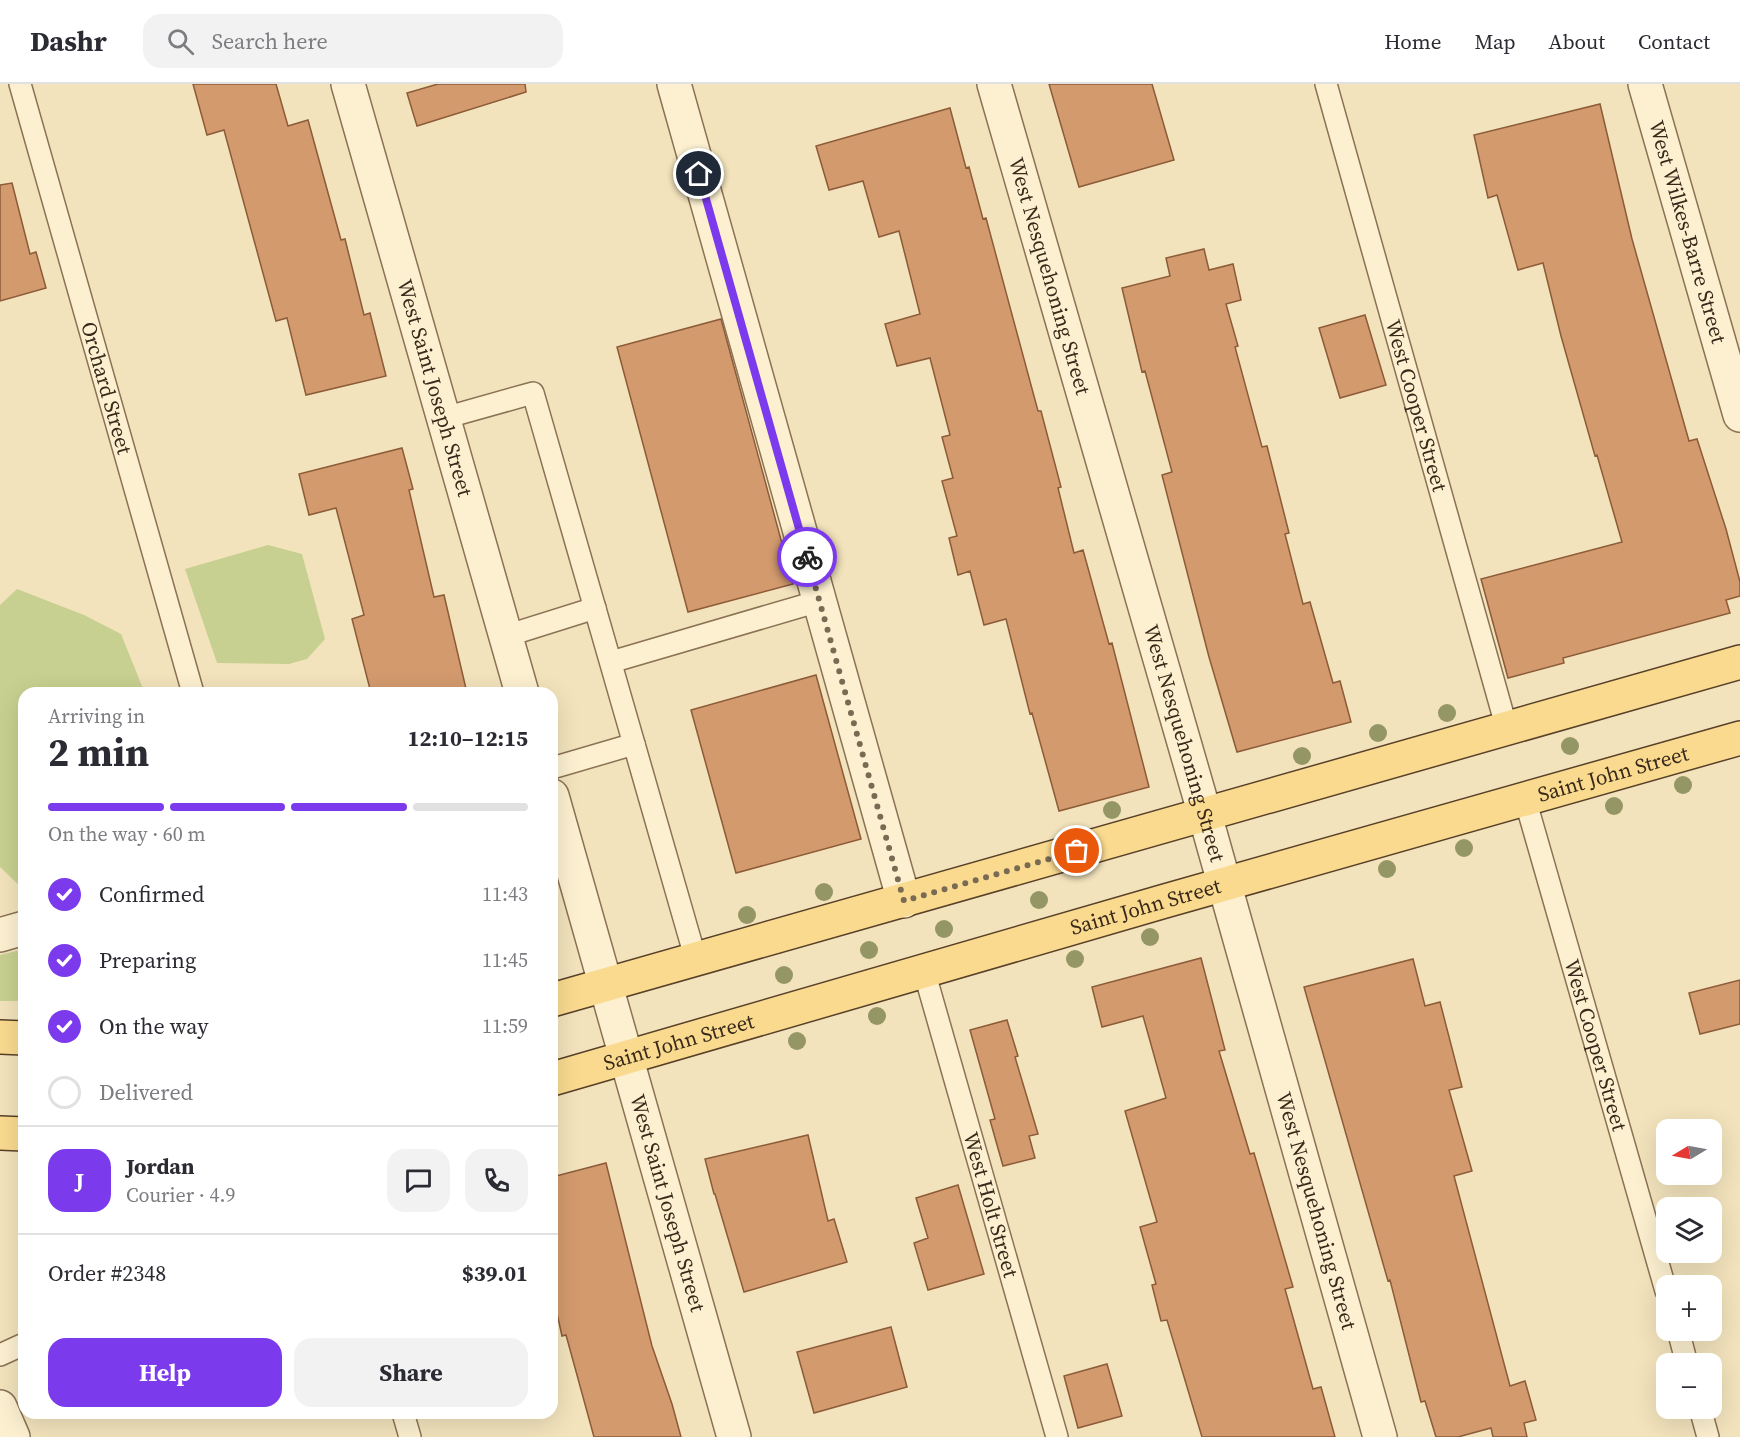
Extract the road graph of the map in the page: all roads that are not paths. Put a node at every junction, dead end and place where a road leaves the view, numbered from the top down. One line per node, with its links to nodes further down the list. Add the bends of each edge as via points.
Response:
1 (20, 84): 14 (lane, Orchard Street)
2 (348, 84): 8 (street, West Saint Joseph Street)
3 (674, 84): 9 (street)
4 (994, 84): 21 (street, West Nesquehoning Street)
5 (1326, 84): 16 (lane, West Cooper Street)
6 (1645, 84): 7 (street, West Wilkes-Barre Street)
7 (1740, 416)
8 (444, 418): 10 (lane, via 533,393); 11 (street, West Saint Joseph Street)
9 (819, 601): 12 (lane); 24 (street)
10 (595, 608): 11 (lane); 12 (lane)
11 (506, 636): 15 (street, West Saint Joseph Street)
12 (610, 662): 18 (lane)
13 (1740, 662): 16 (main road)
14 (191, 687)
15 (520, 687)
16 (1507, 729): 21 (main road)
17 (1740, 738): 20 (main road, Saint John Street)
18 (634, 744): 19 (lane); 27 (lane)
19 (558, 766)
20 (1525, 799): 23 (main road, Saint John Street); 37 (lane, West Cooper Street)
21 (1205, 815): 23 (street, West Nesquehoning Street); 24 (main road)
22 (558, 816): 29 (street, West Saint Joseph Street)
23 (1224, 884): 28 (main road, Saint John Street); 47 (street, West Nesquehoning Street)
24 (904, 901): 27 (main road)
25 (18, 930): 26 (street)
26 (0, 934)
27 (696, 960): 29 (main road)
28 (924, 972): 33 (main road, Saint John Street); 46 (lane, West Holt Street)
29 (606, 985): 30 (main road); 33 (street, West Saint Joseph Street)
30 (558, 998)
31 (0, 1037): 32 (main road)
32 (18, 1038)
33 (626, 1058): 34 (main road, Saint John Street); 45 (street, West Saint Joseph Street)
34 (558, 1076)
35 (0, 1133): 36 (main road)
36 (18, 1134)
37 (1661, 1275)
38 (18, 1347): 39 (lane)
39 (0, 1355)
40 (0, 1407): 43 (street)
41 (405, 1419): 44 (lane)
42 (1703, 1419): 48 (lane)
43 (13, 1437)
44 (410, 1437)
45 (734, 1437)
46 (1057, 1437)
47 (1380, 1437)
48 (1708, 1437)

